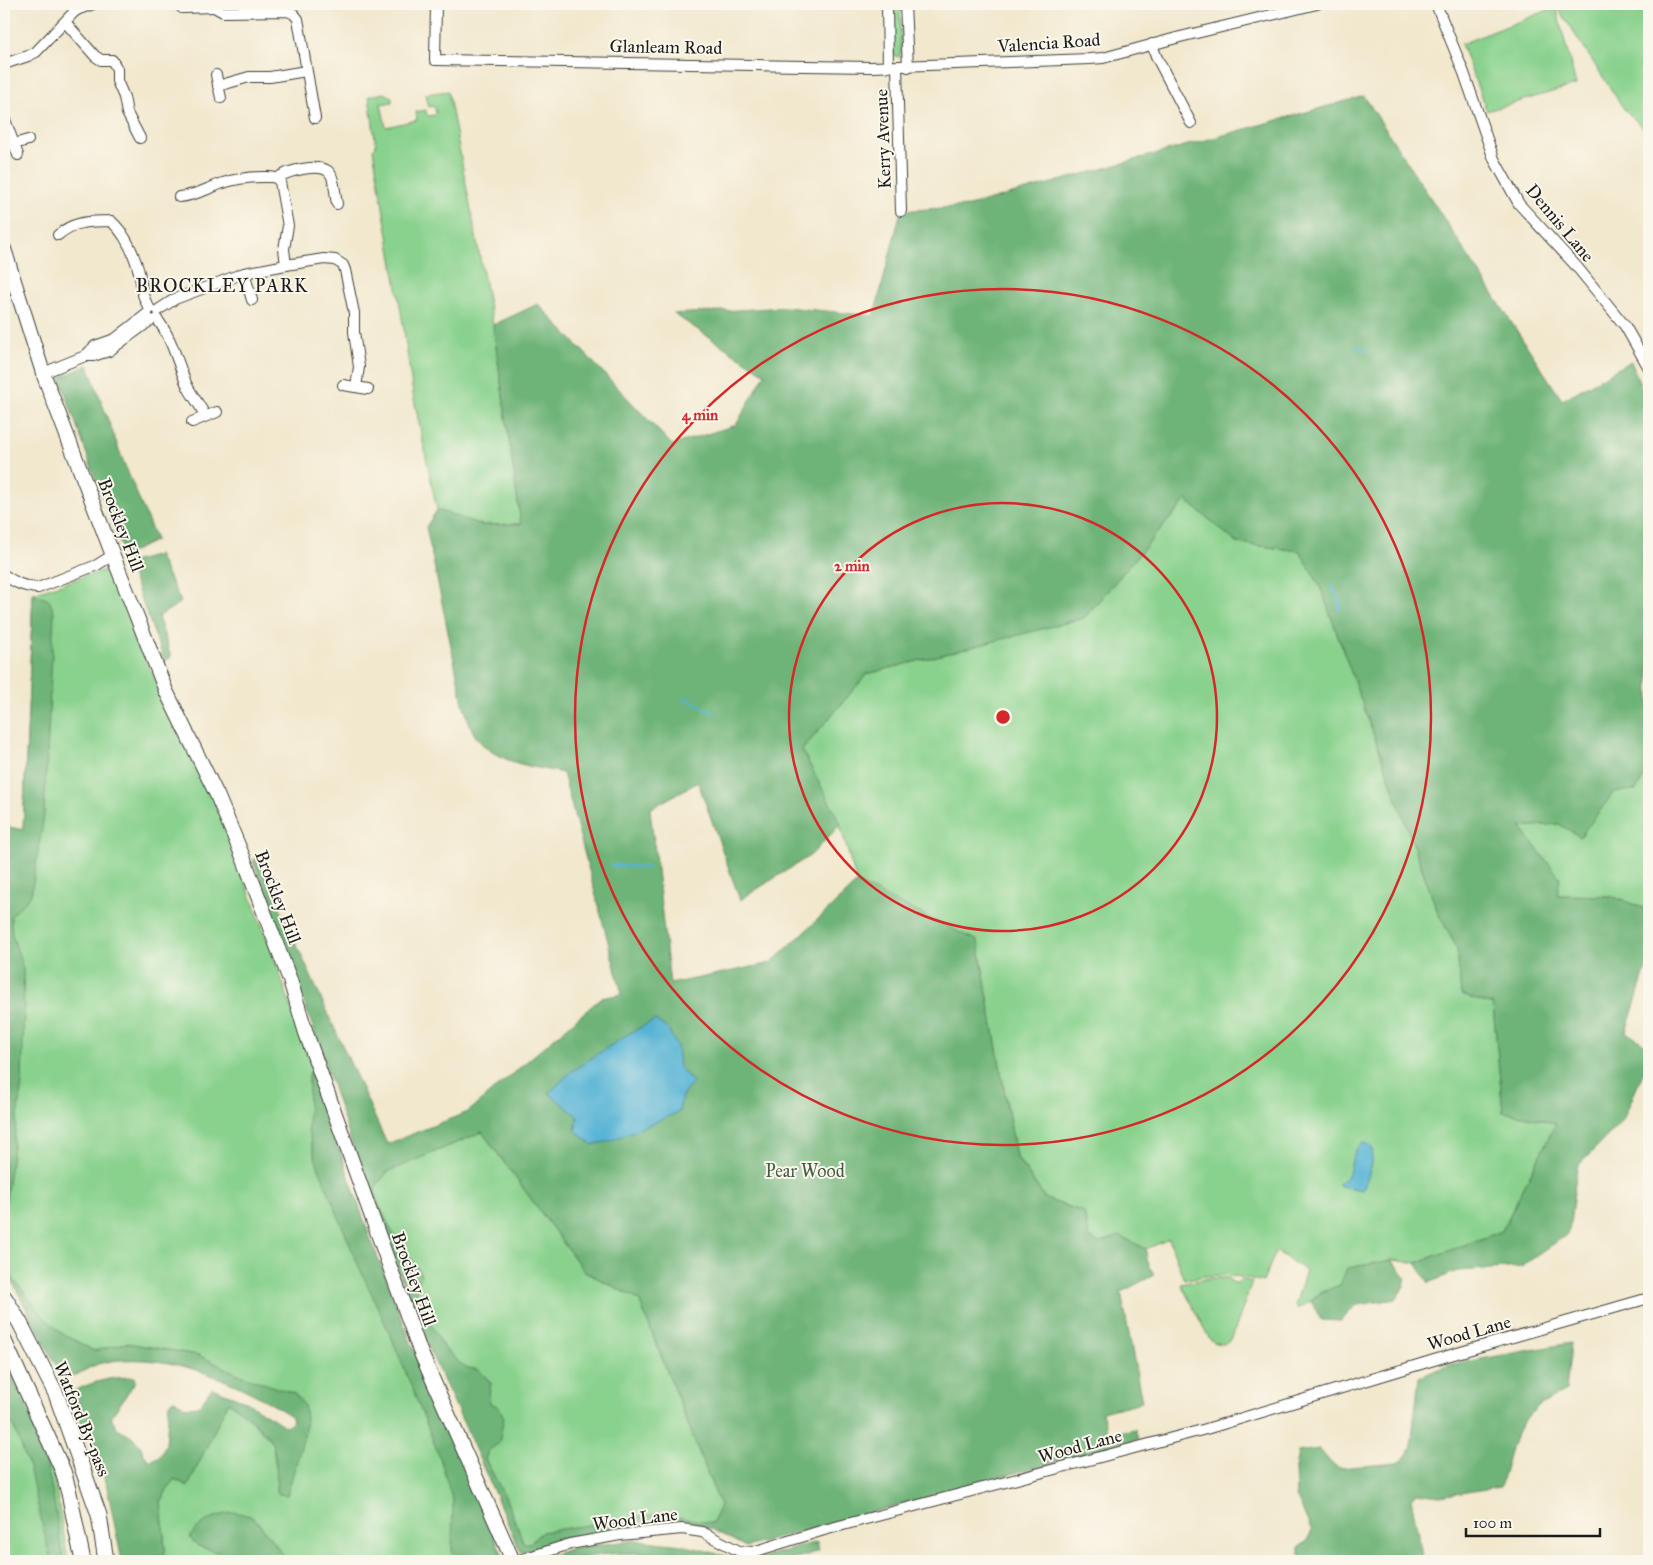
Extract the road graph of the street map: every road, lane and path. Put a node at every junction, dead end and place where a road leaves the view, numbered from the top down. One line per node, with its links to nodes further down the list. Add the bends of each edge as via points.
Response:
1 (93, 4): 9 (street, via 79,9)
2 (436, 4): 12 (street, Glanleam Road, via 434,60)
3 (887, 4): 12 (street, Kerry Avenue)
4 (905, 4): 13 (street)
5 (1311, 4): 10 (street, Valencia Road)
6 (1436, 4): 35 (street, Dennis Lane, via 1494,159 1519,204 1625,326)
7 (213, 5): 8 (street); 14 (street, via 223,12 288,11 294,14 298,19)
8 (182, 8)
9 (66, 23): 11 (street, via 36,52); 21 (street, via 95,56 115,63 127,113)
10 (1152, 44): 13 (street, Valencia Road, via 1103,58); 20 (street)
11 (4, 64)
12 (893, 67): 13 (street, Valencia Road); 28 (street, Kerry Avenue)
13 (908, 67)
14 (306, 71): 16 (street, via 249,77); 19 (street)
15 (216, 75): 16 (street)
16 (218, 86): 17 (street)
17 (221, 98)
18 (4, 117): 23 (street)
19 (315, 118)
20 (1192, 123)
21 (140, 138)
22 (28, 140): 23 (street)
23 (14, 144): 24 (street)
24 (18, 155)
25 (278, 178): 26 (street, via 248,177 188,197); 27 (street, via 287,172 315,168 326,170 331,176); 31 (street, via 288,226 284,249)
26 (179, 197)
27 (337, 204)
28 (902, 210)
29 (58, 235): 34 (street, via 82,222 111,221 131,249 144,301)
30 (4, 249): 36 (main road, Brockley Hill)
31 (286, 264): 32 (street); 38 (street, via 330,259 346,270 359,367)
32 (244, 273): 33 (street); 34 (street, via 175,299)
33 (252, 300)
34 (153, 314): 36 (street, via 116,348); 41 (street, via 163,327 188,388)
35 (1649, 368)
36 (43, 373): 43 (main road, Brockley Hill)
37 (343, 385): 38 (street)
38 (356, 387): 39 (street)
39 (368, 389)
40 (217, 412): 41 (street)
41 (205, 416): 42 (street)
42 (192, 422)
43 (114, 558): 44 (street, via 38,588 19,585); 52 (main road, Brockley Hill, via 166,692 217,795 243,857 290,980 420,1351)
44 (4, 575)
45 (4, 1297): 51 (highway, Watford By-pass, via 56,1394 99,1516)
46 (1649, 1298): 52 (street, Wood Lane, via 1206,1429 752,1552 739,1551 702,1532 682,1529 570,1544)
47 (4, 1341): 48 (highway)
48 (69, 1492): 49 (highway); 50 (highway)
49 (78, 1561)
50 (84, 1561)
51 (106, 1561)
52 (515, 1561)

